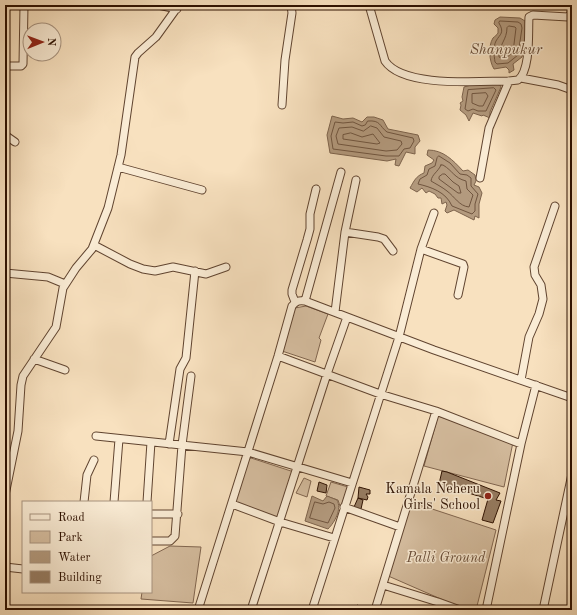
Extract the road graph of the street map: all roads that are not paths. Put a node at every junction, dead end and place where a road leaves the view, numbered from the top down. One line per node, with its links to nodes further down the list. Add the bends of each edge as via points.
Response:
1 (24, 5): 7 (street, via 23,64)
2 (158, 5): 5 (street)
3 (291, 5): 11 (street)
4 (369, 5): 9 (street, via 385,61 395,70 431,81)
5 (178, 7): 14 (street, via 156,37 135,57)
6 (572, 12): 8 (street, via 568,17 529,17 528,47)
7 (5, 66)
8 (521, 78): 9 (street); 10 (street)
9 (509, 81): 16 (street, via 489,128)
10 (572, 90)
11 (282, 105)
12 (5, 135): 13 (street)
13 (15, 142)
14 (118, 168): 19 (street); 23 (street, via 108,208)
15 (341, 172): 31 (street)
16 (480, 178)
17 (356, 180): 22 (street)
18 (316, 189): 32 (street, via 310,214 310,229 292,290)
19 (202, 190)
20 (555, 206): 41 (street, via 534,270 542,284 543,299 529,337)
21 (434, 214): 24 (street)
22 (345, 232): 25 (street, via 384,239); 33 (street)
23 (94, 245): 27 (street, via 143,269 173,267); 29 (street)
24 (421, 249): 30 (street, via 463,264); 35 (street)
25 (393, 252)
26 (226, 267): 27 (street, via 209,273)
27 (195, 271): 49 (street, via 186,358 180,369)
28 (5, 273): 29 (street, via 48,277)
29 (65, 284): 37 (street, via 56,327)
30 (458, 295)
31 (306, 301): 32 (street); 33 (street)
32 (295, 302): 36 (street)
33 (335, 312): 34 (street)
34 (347, 317): 35 (street); 39 (street)
35 (399, 337): 41 (street); 43 (street)
36 (278, 356): 39 (street); 52 (street)
37 (34, 359): 38 (street); 57 (street, via 22,380 18,431)
38 (65, 370)
39 (327, 374): 43 (street); 54 (street)
40 (191, 376): 51 (street)
41 (521, 380): 42 (street)
42 (536, 385): 44 (street); 50 (street)
43 (380, 394): 45 (street); 56 (street)
44 (572, 398)
45 (436, 411): 50 (street); 66 (street)
46 (96, 436): 47 (street)
47 (119, 439): 48 (street); 59 (street)
48 (152, 442): 49 (street); 60 (street)
49 (169, 444): 51 (street)
50 (521, 444): 77 (street)
51 (182, 445): 52 (street); 64 (street)
52 (248, 452): 54 (street); 61 (street)
53 (94, 460): 58 (street, via 87,475)
54 (297, 467): 56 (street); 65 (street)
55 (572, 474): 78 (street)
56 (352, 483): 62 (street)
57 (5, 495)
58 (84, 501)
59 (114, 501)
60 (147, 501)
61 (232, 504): 65 (street); 72 (street)
62 (344, 507): 66 (street); 67 (street)
63 (152, 514): 64 (street)
64 (178, 514): 68 (street, via 173,539)
65 (280, 522): 67 (street); 73 (street)
66 (400, 527): 71 (street)
67 (334, 538): 74 (street)
68 (152, 541)
69 (5, 567): 70 (street)
70 (22, 569)
71 (383, 585): 75 (street); 76 (street)
72 (198, 610)
73 (251, 610)
74 (312, 610)
75 (375, 610)
76 (460, 610)
77 (486, 610)
78 (543, 610)

